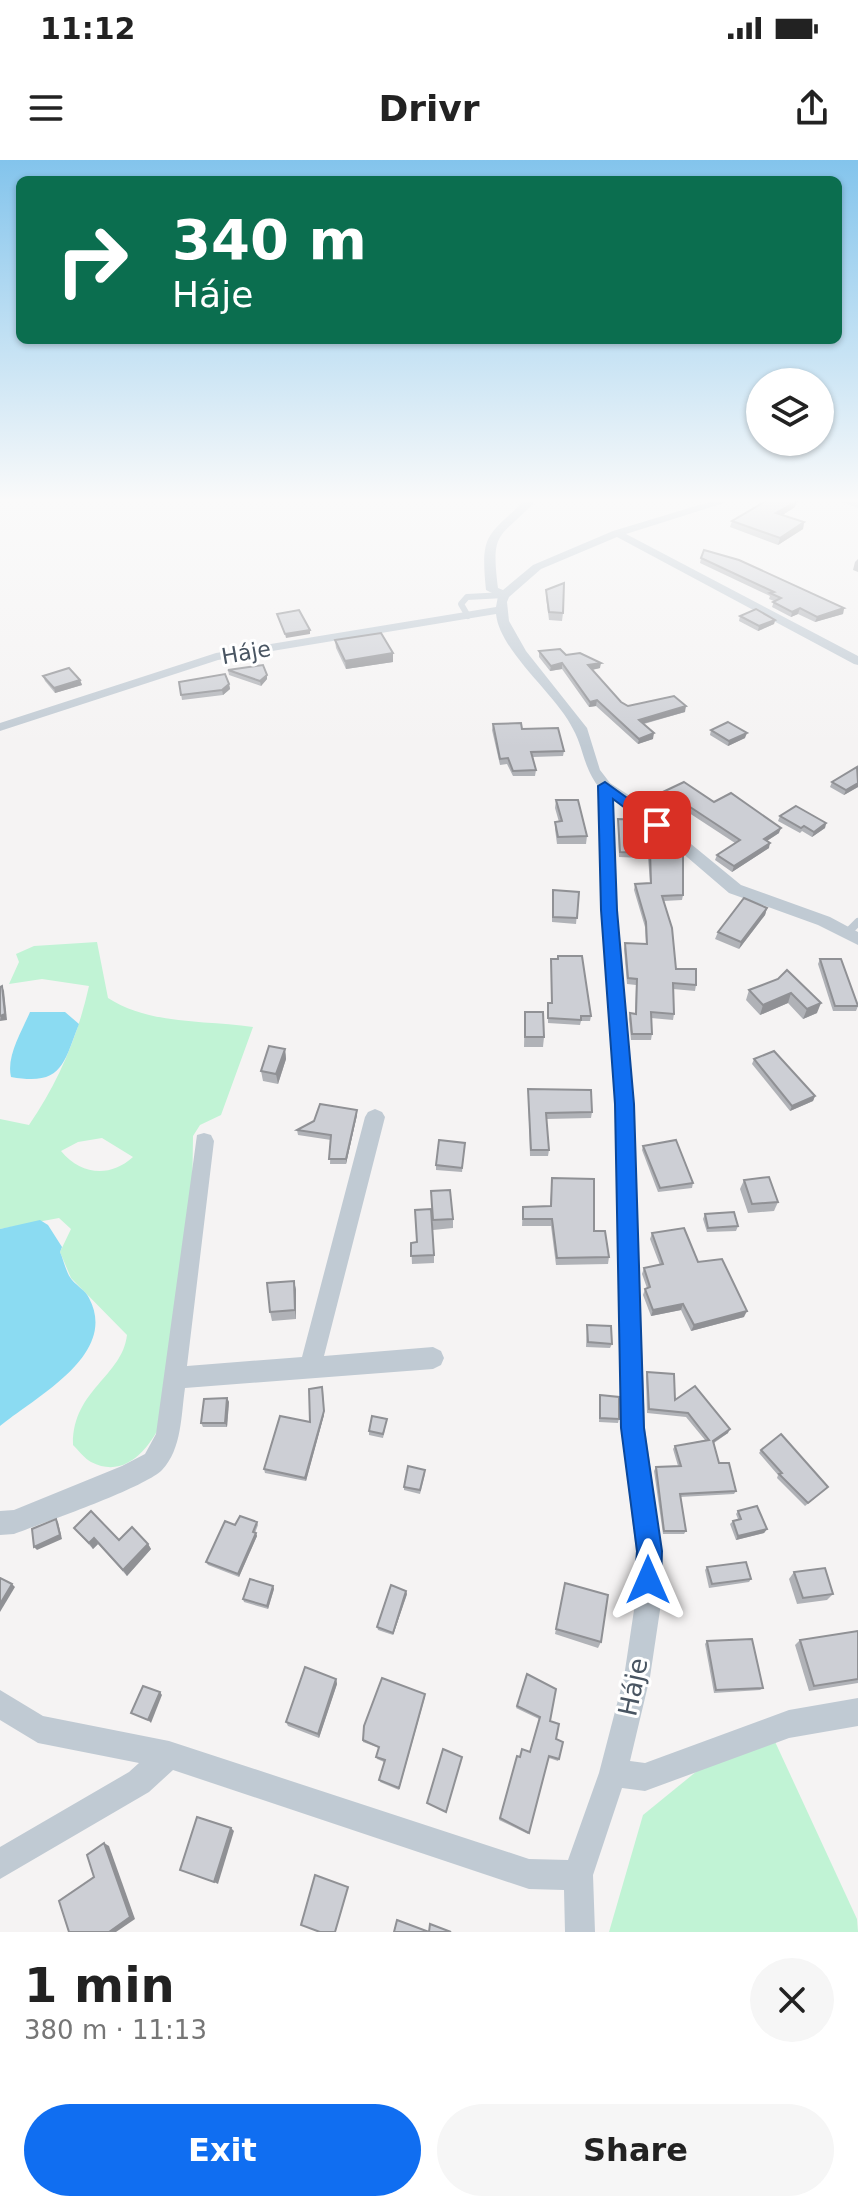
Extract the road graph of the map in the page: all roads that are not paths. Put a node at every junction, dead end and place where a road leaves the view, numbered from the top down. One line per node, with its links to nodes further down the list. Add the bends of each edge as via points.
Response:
1 (491, 581): 4 (street)
2 (523, 581): 4 (street)
3 (707, 581): 6 (street)
4 (502, 602): 5 (street, Háje); 5 (lane, via 467,597 461,604); 8 (street, Háje, via 503,621 580,728 593,770)
5 (468, 616): 7 (street, Háje, via 216,657)
6 (858, 661)
7 (0, 727)
8 (605, 786): 9 (street, Háje, via 735,889); 19 (street, Háje, via 624,1104 633,1428 649,1551 637,1677)
9 (854, 931)
10 (375, 1117): 13 (street)
11 (204, 1141): 14 (street)
12 (433, 1358): 13 (street)
13 (310, 1368): 14 (street)
14 (174, 1378): 15 (street, via 167,1437 153,1462 14,1522)
15 (0, 1523)
16 (0, 1704): 18 (street, via 38,1729)
17 (858, 1712): 19 (street, via 789,1724 645,1777)
18 (169, 1755): 20 (street, via 139,1782); 21 (street, via 529,1874)
19 (613, 1773): 21 (street, Háje)
20 (0, 1864)
21 (578, 1875): 22 (street)
22 (580, 1932)

